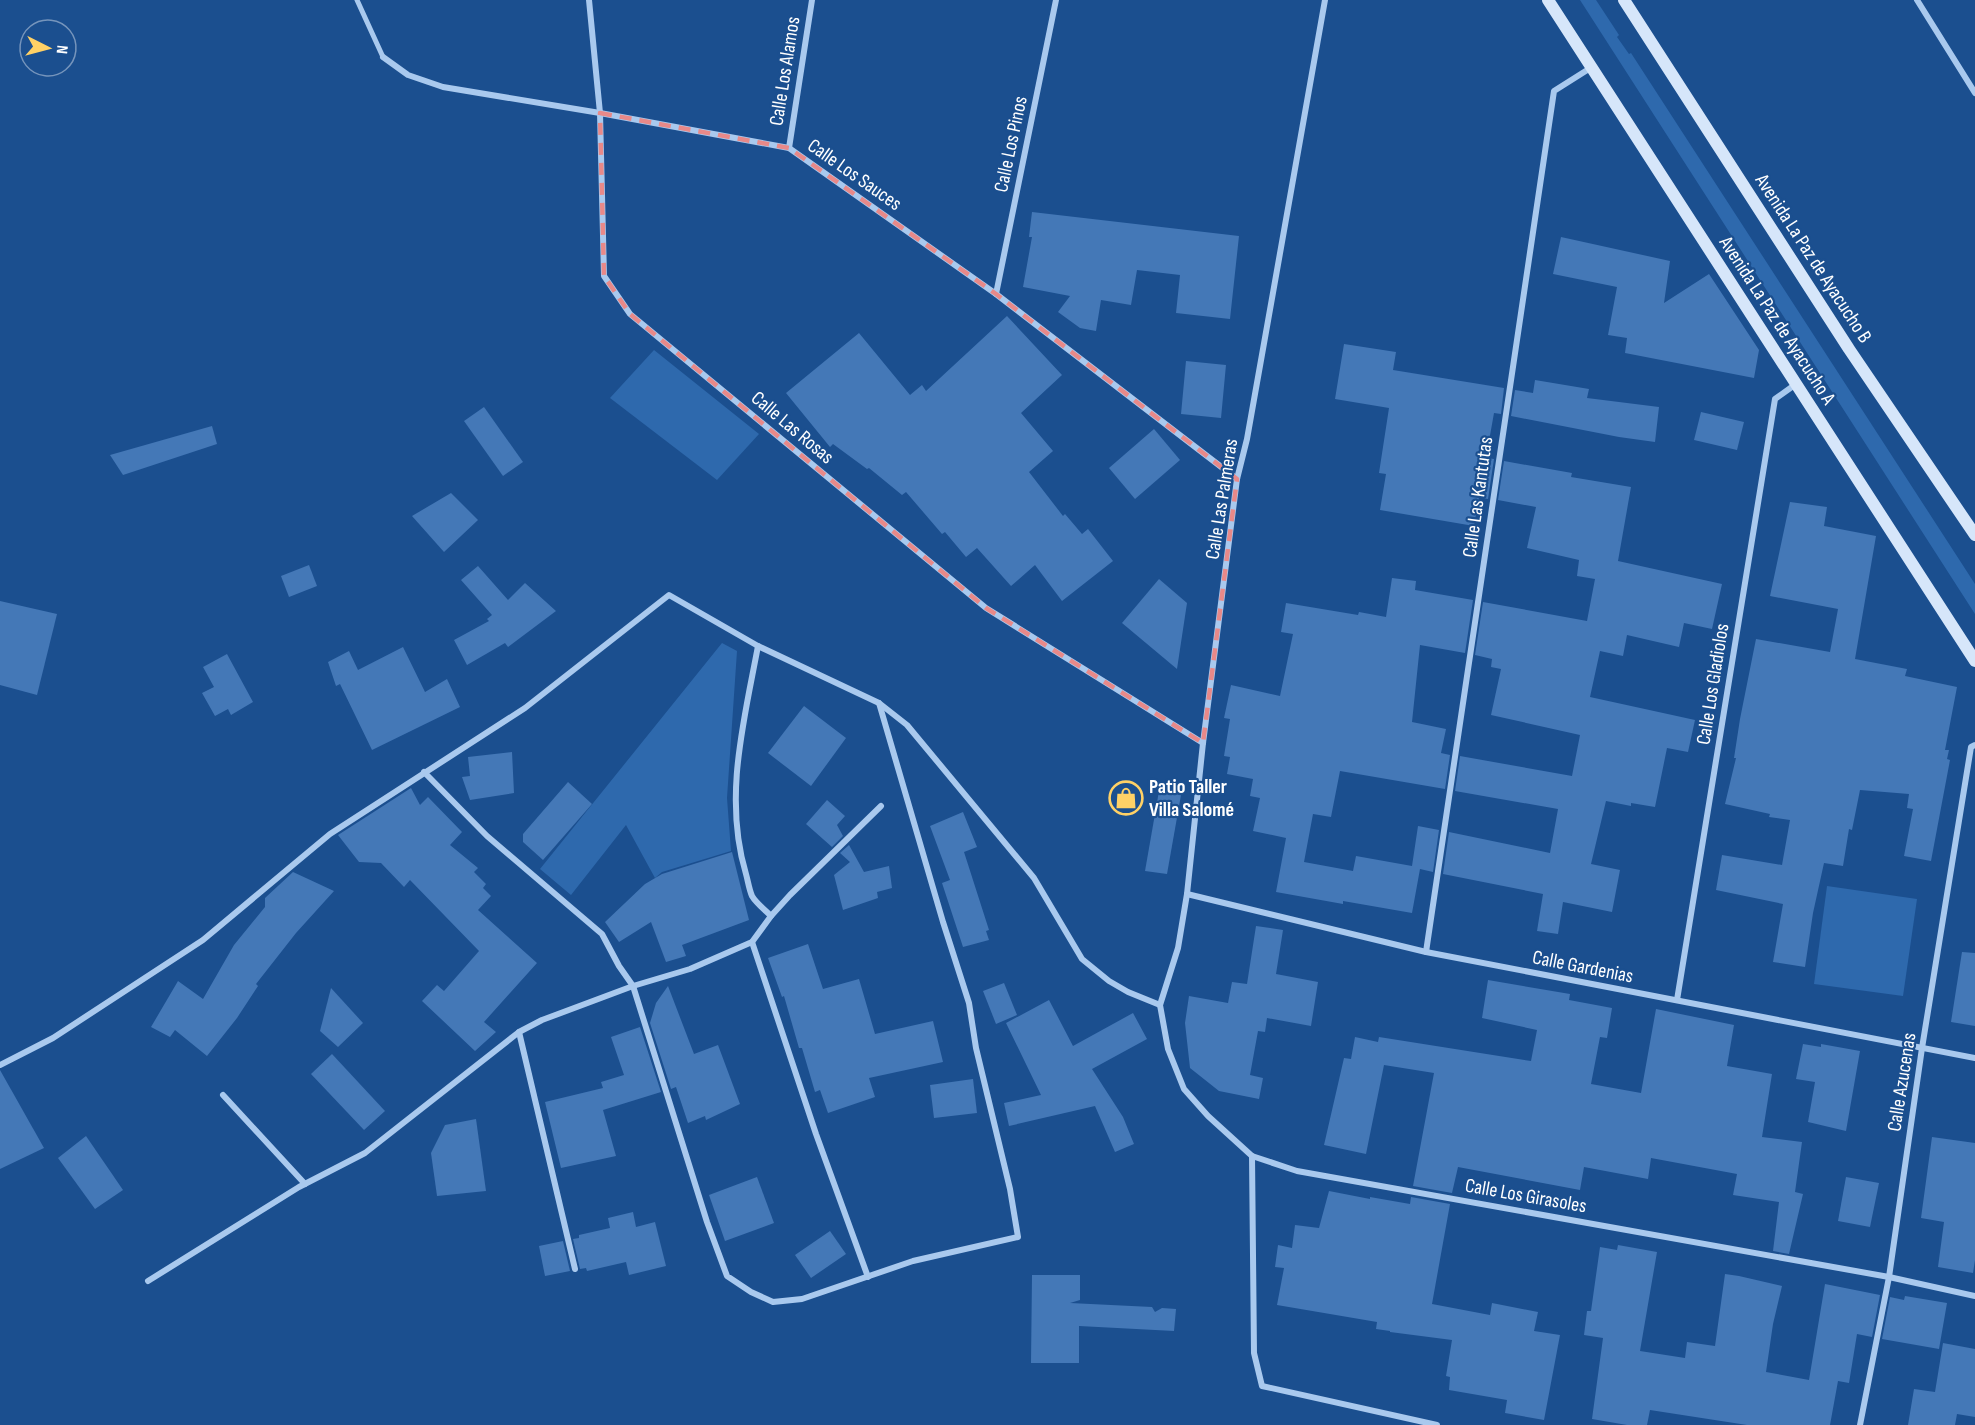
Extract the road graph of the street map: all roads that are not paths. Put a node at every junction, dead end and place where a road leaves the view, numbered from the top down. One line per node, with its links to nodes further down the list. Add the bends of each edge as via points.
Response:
1 (357, 0): 9 (street)
2 (589, 0): 12 (street, Calle Las Rosas)
3 (812, 0): 13 (street, Calle Los Alamos)
4 (1056, 0): 14 (street, Calle Los Pinos)
5 (1325, 0): 16 (street, Calle Las Palmeras)
6 (1548, 0): 10 (main road, Avenida La Paz de Ayacucho A)
7 (1624, 0): 17 (main road, Avenida La Paz de Ayacucho B, via 1849,349)
8 (1917, 0): 11 (street)
9 (383, 57): 12 (street, Calle Los Sauces, via 408,75 443,87)
10 (1592, 67): 15 (main road, Avenida La Paz de Ayacucho A); 28 (street, Calle Las Kantutas, via 1554,91)
11 (1975, 93)
12 (600, 113): 13 (street, Calle Los Sauces); 21 (street, Calle Las Rosas, via 604,276 630,314 986,608)
13 (789, 148): 14 (street, Calle Los Sauces)
14 (996, 294): 16 (street, Calle Los Sauces)
15 (1796, 384): 19 (main road, Avenida La Paz de Ayacucho A); 30 (street, Calle Los Gladiolos, via 1775,399)
16 (1237, 480): 21 (street, Calle Las Palmeras)
17 (1975, 535)
18 (758, 646): 20 (street); 23 (street, via 669,595 525,708); 26 (street, via 738,755 737,833 753,897)
19 (1975, 661)
20 (879, 703): 31 (street, via 907,725 1034,878 1082,959 1109,981); 40 (street, via 969,1003 1018,1237 913,1261)
21 (1203, 743): 25 (street, Calle Las Palmeras)
22 (1975, 745): 33 (street, Calle Azucenas, via 1971,747)
23 (424, 772): 29 (street, via 487,836 602,934); 35 (street, via 330,834 203,940 53,1038)
24 (882, 806): 26 (street)
25 (1187, 894): 28 (street, Calle Gardenias); 31 (street, Calle Las Palmeras, via 1178,948)
26 (771, 916): 27 (street)
27 (752, 942): 29 (street, via 690,969); 40 (street)
28 (1426, 952): 30 (street, Calle Gardenias)
29 (633, 986): 32 (street); 40 (street, via 727,1276 773,1302 802,1299)
30 (1677, 1000): 33 (street, Calle Gardenias)
31 (1160, 1005): 37 (street, Calle Los Girasoles, via 1168,1049 1185,1089)
32 (519, 1032): 38 (street, via 365,1153); 39 (street)
33 (1923, 1048): 34 (street, Calle Gardenias); 41 (street, Calle Azucenas)
34 (1975, 1058)
35 (0, 1065)
36 (223, 1095): 38 (street)
37 (1252, 1156): 41 (street, Calle Los Girasoles, via 1297,1171); 44 (street, via 1254,1353 1262,1386)
38 (305, 1184): 42 (street)
39 (575, 1269)
40 (868, 1277)
41 (1889, 1277): 43 (street, Calle Los Girasoles); 45 (street, Calle Azucenas)
42 (148, 1281)
43 (1975, 1296)
44 (1437, 1425)
45 (1860, 1425)

